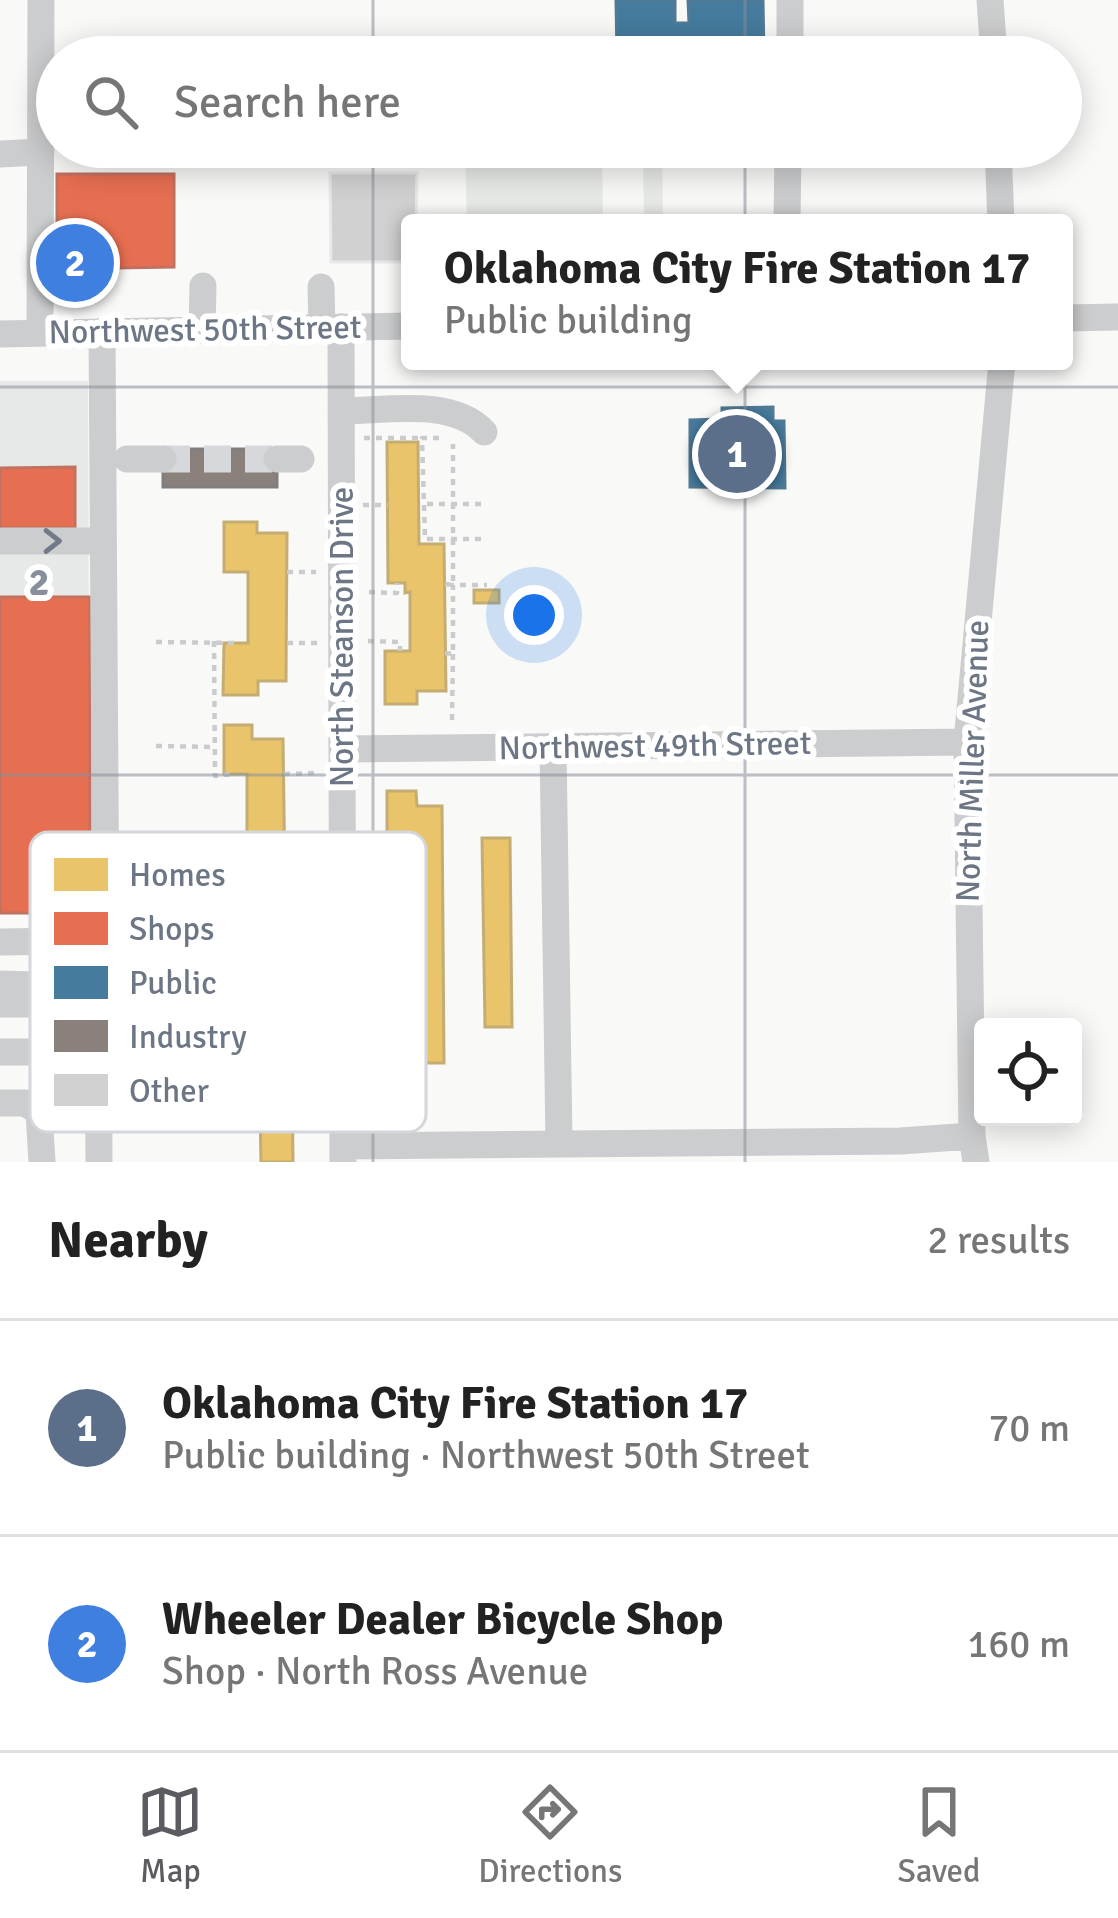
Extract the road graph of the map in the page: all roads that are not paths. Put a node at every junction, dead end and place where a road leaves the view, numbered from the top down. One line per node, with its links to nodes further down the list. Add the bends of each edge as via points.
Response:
1 (41, 0): 4 (street)
2 (790, 0): 5 (street)
3 (990, 0): 6 (street)
4 (42, 36)
5 (790, 36)
6 (993, 36)
7 (36, 145): 8 (street)
8 (0, 154)
9 (45, 168): 23 (street)
10 (788, 168): 12 (street)
11 (999, 168): 13 (street)
12 (787, 214)
13 (1001, 214)
14 (202, 286): 19 (street)
15 (322, 287): 20 (street, North Steanson Drive)
16 (1118, 317): 17 (street)
17 (1073, 318)
18 (401, 326): 20 (street, Northwest 50th Street)
19 (202, 328): 20 (street, Northwest 50th Street); 21 (street, Northwest 50th Street)
20 (331, 328): 25 (street, North Steanson Drive)
21 (102, 332): 23 (street, Northwest 50th Street); 30 (street)
22 (0, 334): 23 (street, Northwest 50th Street)
23 (40, 334)
24 (1001, 370): 31 (street, North Miller Avenue)
25 (341, 411): 26 (street, via 445,411 473,421); 33 (street, North Steanson Drive)
26 (472, 435)
27 (128, 459): 28 (street)
28 (163, 459)
29 (0, 542): 30 (street, one-way to 30)
30 (104, 542): 34 (street)
31 (967, 742): 32 (street, Northwest 49th Street); 45 (street, North Miller Avenue)
32 (553, 747): 33 (street, Northwest 49th Street); 44 (street)
33 (344, 749): 35 (street, North Steanson Drive)
34 (103, 832)
35 (342, 832)
36 (0, 942): 37 (street)
37 (30, 942)
38 (0, 984): 39 (street)
39 (30, 985)
40 (0, 1103): 41 (street)
41 (30, 1106)
42 (40, 1132): 47 (street)
43 (99, 1132): 48 (street)
44 (559, 1142): 45 (street, via 900,1141); 46 (street)
45 (974, 1149)
46 (343, 1154)
47 (42, 1162)
48 (99, 1162)

